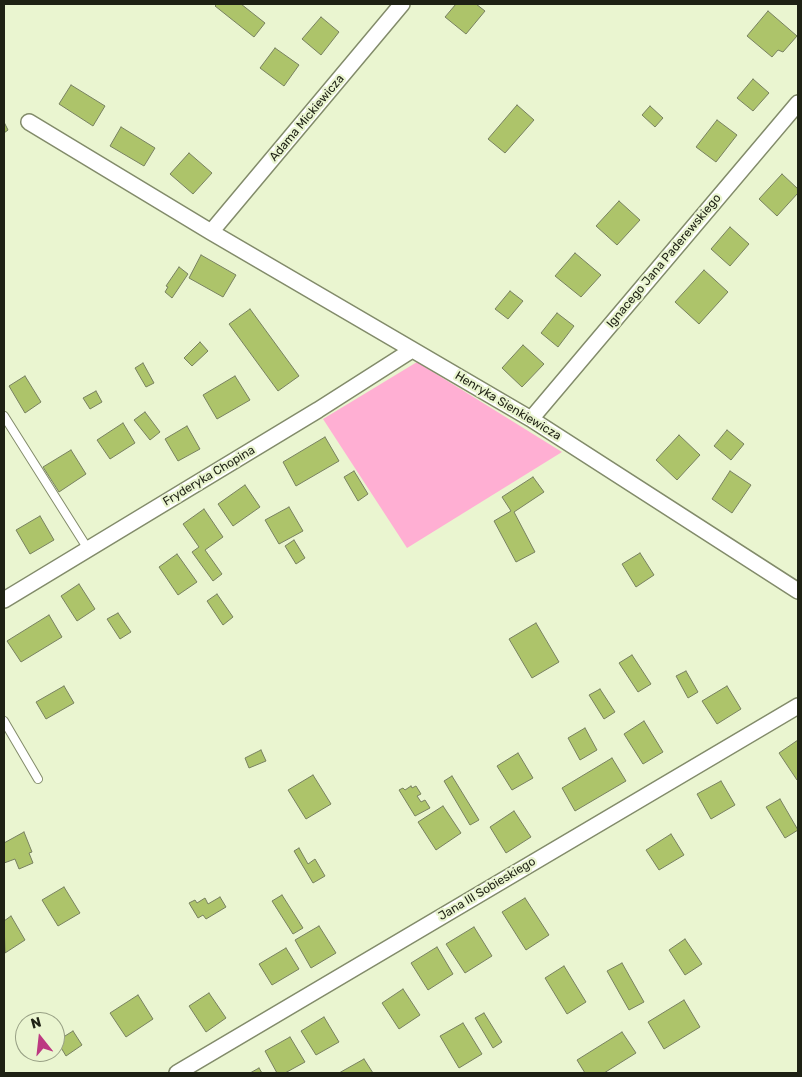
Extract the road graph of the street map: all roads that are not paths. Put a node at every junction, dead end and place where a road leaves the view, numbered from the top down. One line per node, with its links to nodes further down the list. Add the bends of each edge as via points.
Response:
1 (402, 4): 4 (street, Adama Mickiewicza)
2 (798, 103): 7 (street, Ignacego Jana Paderewskiego)
3 (30, 122): 4 (street, Henryka Sienkiewicza)
4 (211, 232): 5 (street, Henryka Sienkiewicza)
5 (412, 350): 7 (street, Henryka Sienkiewicza); 8 (street, Fryderyka Chopina)
6 (4, 416): 8 (lane)
7 (531, 419): 9 (street, Henryka Sienkiewicza)
8 (88, 549): 10 (street, Fryderyka Chopina)
9 (798, 591)
10 (4, 600)
11 (798, 706): 14 (street, Jana III Sobieskiego)
12 (4, 721): 13 (lane)
13 (38, 779)
14 (176, 1073)

